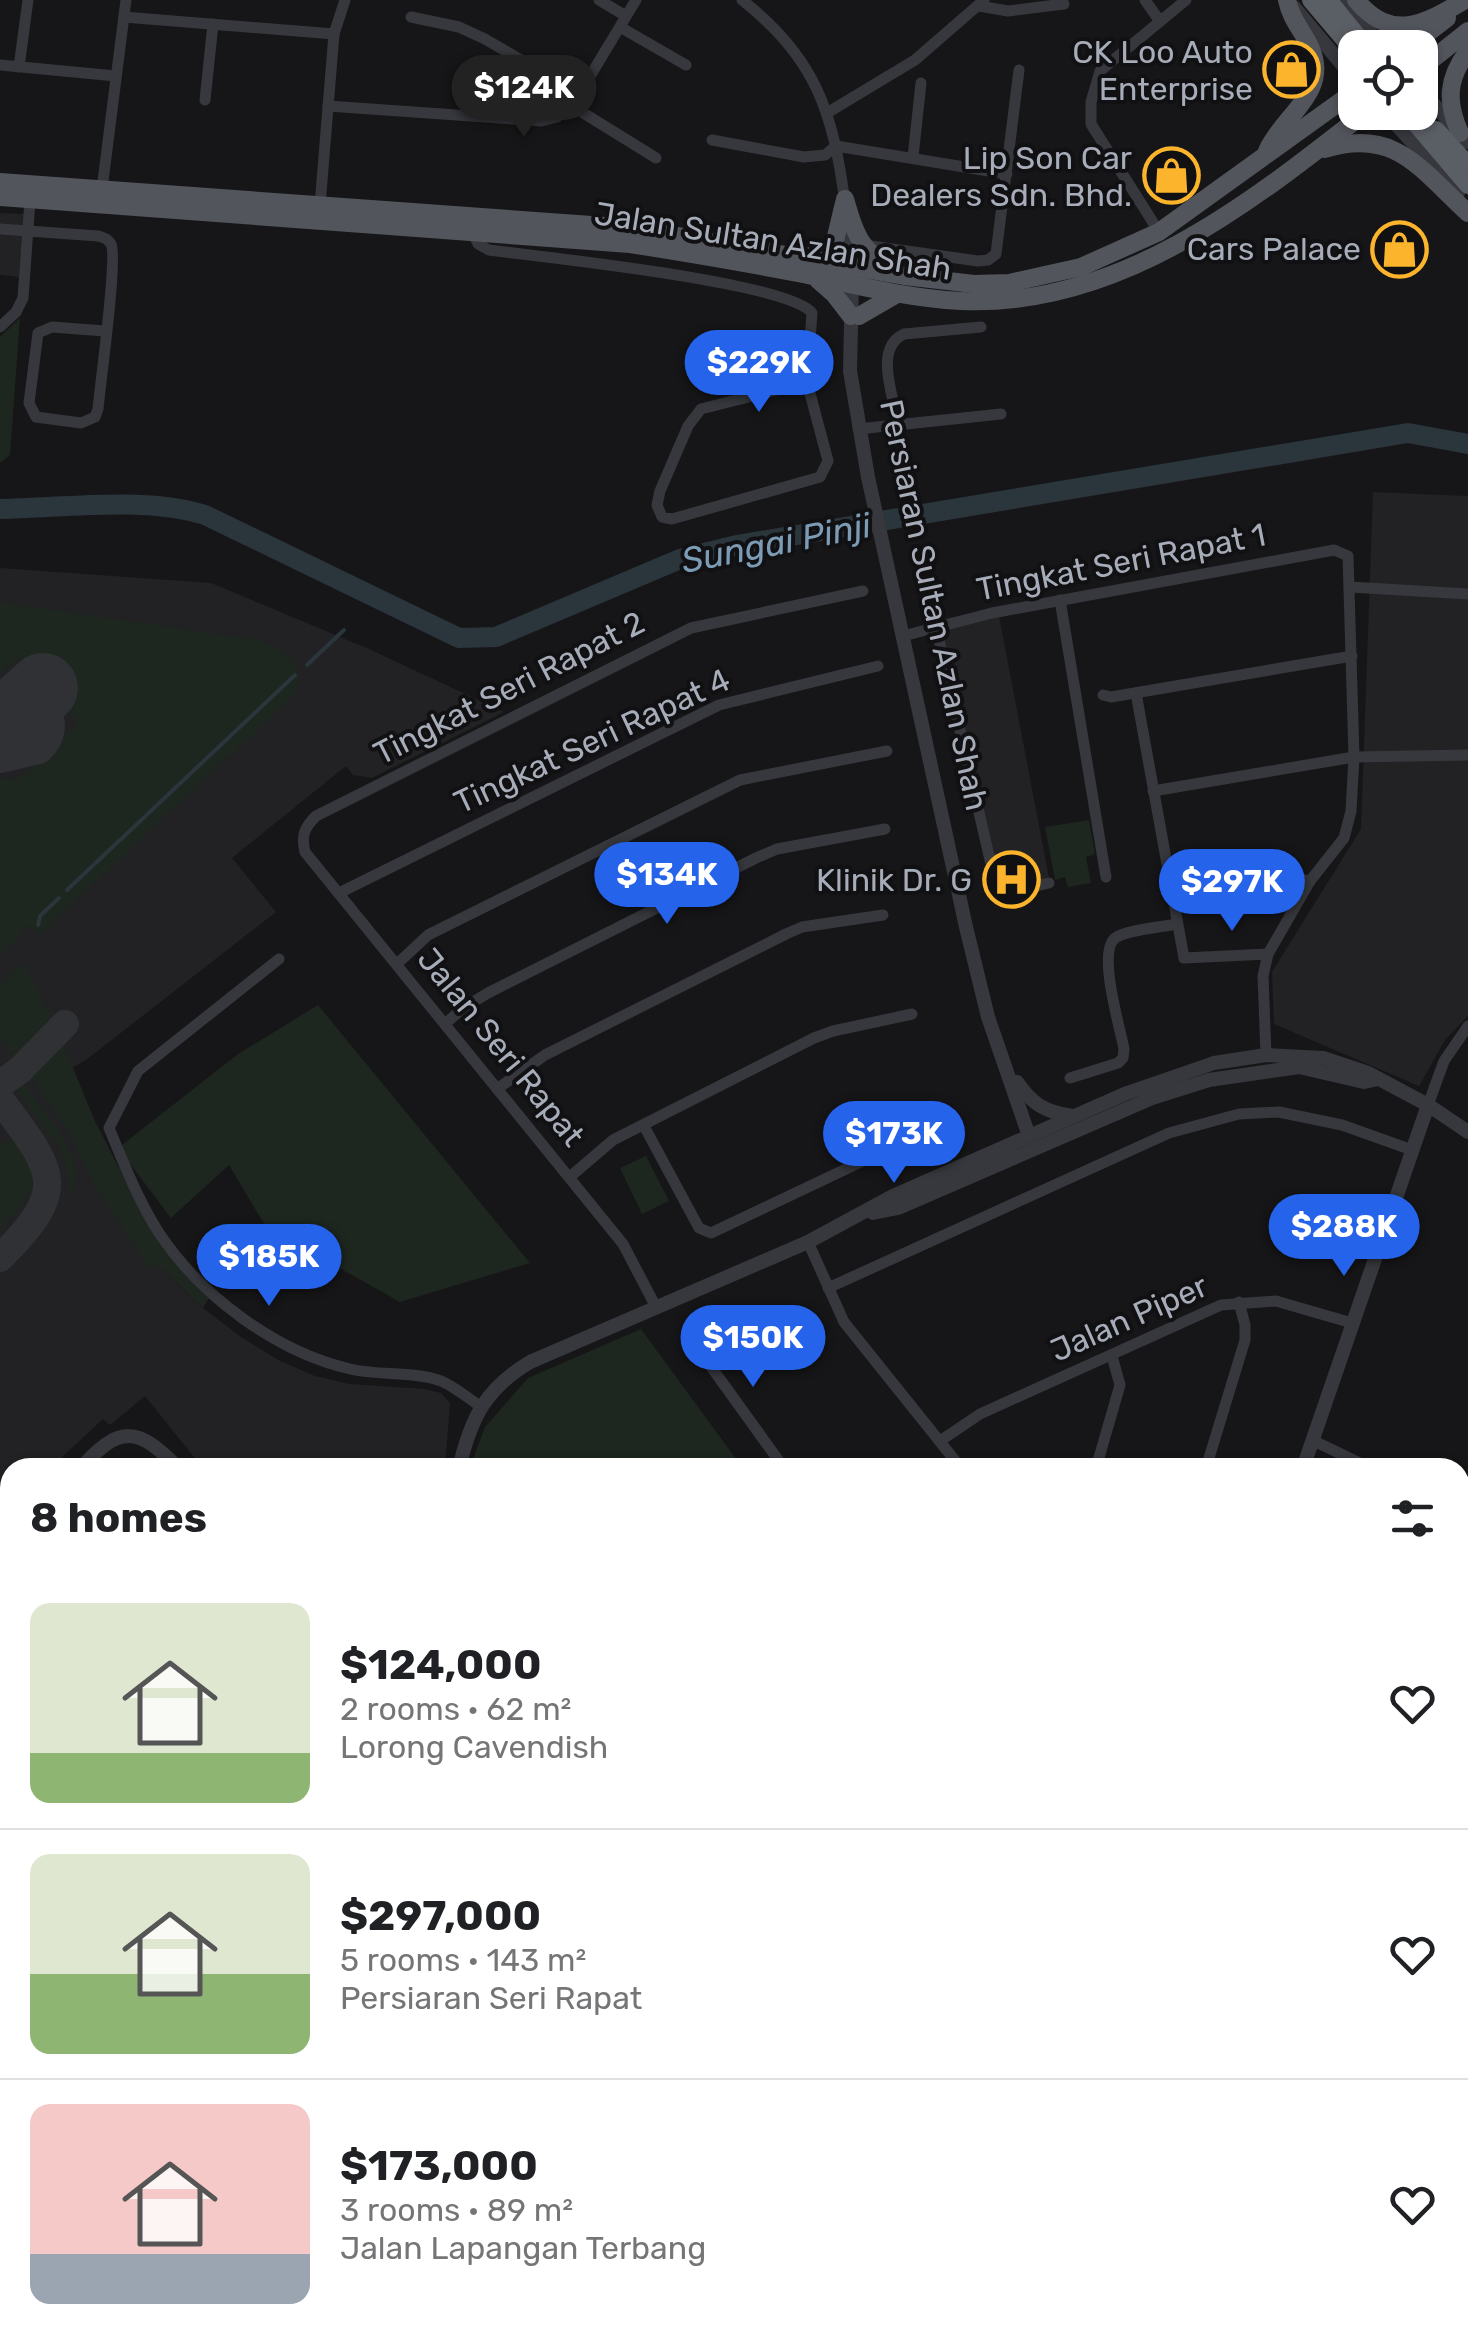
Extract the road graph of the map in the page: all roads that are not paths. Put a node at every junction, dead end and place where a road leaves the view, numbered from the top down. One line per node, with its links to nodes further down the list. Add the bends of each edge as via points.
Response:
1 (28, 0): 33 (street)
2 (126, 0): 18 (street)
3 (345, 0): 26 (street)
4 (599, 0): 20 (street)
5 (636, 0): 20 (street)
6 (742, 0): 43 (street, via 789,41)
7 (1144, 0): 19 (street)
8 (1186, 0): 19 (street)
9 (1328, 0): 22 (highway, bridge)
10 (1336, 0): 14 (street, via 1349,26 1337,33 1324,32)
11 (1344, 0): 23 (street)
12 (1356, 0): 13 (main road, via 1396,27)
13 (1466, 1): 24 (main road)
14 (1295, 2): 27 (highway, bridge); 30 (street); 53 (main road, via 1294,22 1311,50 1315,79)
15 (982, 3): 16 (street, via 1008,11); 43 (street, via 915,60)
16 (1064, 4)
17 (411, 17): 37 (street, via 485,39)
18 (124, 18): 21 (street); 35 (street)
19 (1160, 20): 69 (street, via 1100,71 1091,102 1091,124)
20 (623, 22): 32 (street); 37 (street)
21 (212, 24): 26 (street); 38 (street)
22 (1352, 30)
23 (1368, 30)
24 (1430, 30)
25 (1468, 31): 29 (main road)
26 (334, 34): 40 (street)
27 (1338, 38)
28 (1468, 51): 48 (main road, via 1449,97)
29 (1438, 55)
30 (1338, 58)
31 (0, 65): 33 (street)
32 (686, 65)
33 (18, 67): 35 (street)
34 (1019, 70): 57 (street)
35 (116, 76): 60 (street)
36 (921, 83): 52 (street)
37 (578, 94): 41 (street)
38 (205, 100)
39 (1338, 103): 53 (main road, Jalan Sultan Azlan Shah)
40 (328, 106): 41 (street, via 542,121); 64 (street)
41 (572, 106): 54 (street)
42 (1438, 108): 48 (street)
43 (827, 112): 50 (street)
44 (1344, 130): 51 (main road, Jalan Sultan Azlan Shah)
45 (1402, 130): 55 (street)
46 (1421, 130): 59 (highway, bridge)
47 (1437, 130): 56 (highway, bridge)
48 (1462, 134): 55 (street, via 1438,128 1426,140)
49 (712, 140): 50 (street, via 815,158)
50 (836, 146): 52 (street); 62 (street)
51 (1316, 152): 65 (main road, via 1358,141 1390,146); 74 (main road, Jalan Sultan Azlan Shah, via 1184,242 1092,282 1003,301 962,301)
52 (913, 156): 57 (street)
53 (1265, 156): 69 (main road, Jalan Sultan Azlan Shah)
54 (656, 158)
55 (1429, 160): 65 (street)
56 (1468, 165)
57 (1007, 174): 70 (street, via 999,245 988,260)
58 (0, 182): 60 (main road, Jalan Sultan Azlan Shah)
59 (1468, 185)
60 (102, 189): 64 (main road, Jalan Sultan Azlan Shah)
61 (0, 194): 63 (main road, Jalan Sultan Azlan Shah, via 18,192)
62 (845, 199): 70 (main road); 71 (main road, via 833,249); 73 (street)
63 (30, 200): 67 (street); 68 (main road, Jalan Sultan Azlan Shah)
64 (320, 205): 71 (main road, Jalan Sultan Azlan Shah, via 633,228)
65 (1468, 209)
66 (0, 229): 67 (street)
67 (28, 231): 76 (street, via 23,298); 78 (street, via 108,240)
68 (473, 232): 72 (main road, Jalan Sultan Azlan Shah, via 630,244); 79 (street, via 489,250 720,283 807,306 813,323)
69 (1159, 232): 74 (main road, Jalan Sultan Azlan Shah, via 1081,268 1023,280)
70 (861, 245): 74 (main road)
71 (797, 257): 73 (main road, Jalan Sultan Azlan Shah)
72 (813, 276): 73 (main road, Jalan Sultan Azlan Shah); 75 (main road)
73 (855, 280): 74 (main road, Jalan Sultan Azlan Shah); 75 (street, Persiaran Sultan Azlan Shah)
74 (901, 285): 75 (main road)
75 (855, 316): 82 (street, Persiaran Sultan Azlan Shah)
76 (0, 327)
77 (981, 327): 81 (street, via 894,338 887,360)
78 (105, 332): 78 (street, via 95,417 81,423 36,417 29,403 38,333 52,326)
79 (806, 382): 79 (street, via 701,409 660,491 662,517 820,477 828,461)
80 (1001, 414): 81 (street)
81 (898, 424): 82 (street)
82 (863, 428): 88 (street, Persiaran Sultan Azlan Shah)
83 (1350, 587): 85 (street); 86 (street, Tingkat Seri Rapat 1, via 1348,556 1334,550); 89 (street)
84 (863, 591): 97 (street, Tingkat Seri Rapat 2, via 691,628)
85 (1468, 594)
86 (1060, 600): 87 (street, Tingkat Seri Rapat 1); 99 (street)
87 (936, 628): 88 (street, Tingkat Seri Rapat 1); 101 (street, via 997,890 1005,894)
88 (906, 635): 117 (street, Persiaran Sultan Azlan Shah, via 994,1016); 119 (street, Persiaran Sultan Azlan Shah, via 970,945)
89 (1352, 656): 91 (street); 95 (street)
90 (878, 666): 102 (street, Tingkat Seri Rapat 4, via 719,704)
91 (1136, 693): 92 (street); 96 (street)
92 (1103, 695)
93 (887, 752): 108 (street, via 740,780 428,935)
94 (1468, 755): 95 (street)
95 (1354, 757): 96 (street); 100 (street, via 1344,838)
96 (1153, 791): 103 (street)
97 (305, 827): 102 (street, Jalan Seri Rapat, via 305,852)
98 (885, 829): 110 (street, via 776,849 488,992)
99 (1106, 877)
100 (1310, 881): 103 (street, via 1294,877); 106 (street)
101 (1049, 883)
102 (339, 892): 108 (street, Jalan Seri Rapat)
103 (1172, 896): 105 (street)
104 (883, 915): 118 (street, via 786,934 560,1047)
105 (1177, 924): 106 (street, via 1190,960); 115 (street, via 1122,935 1111,944 1107,964 1123,1058)
106 (1268, 954): 112 (street)
107 (279, 959): 139 (street, via 138,1071 109,1128 140,1202 216,1297 250,1322 320,1362 442,1382)
108 (397, 964): 110 (street, Jalan Seri Rapat)
109 (912, 1014): 123 (street, via 824,1034)
110 (445, 1024): 118 (street, Jalan Seri Rapat)
111 (1468, 1026): 120 (street, via 1444,1061)
112 (1266, 1055): 113 (street); 114 (street); 116 (street, via 1323,1058); 122 (street, via 1208,1064)
113 (1299, 1067): 114 (street); 116 (street, via 1364,1082)
114 (1244, 1074): 121 (street)
115 (1070, 1078)
116 (1378, 1079): 120 (street)
117 (1017, 1082): 122 (street, via 1046,1111); 126 (street, Persiaran Sultan Azlan Shah)
118 (497, 1089): 129 (street, Jalan Seri Rapat)
119 (1018, 1104): 126 (street, Persiaran Sultan Azlan Shah); 128 (street, via 1019,1131)
120 (1428, 1104): 125 (street); 127 (street)
121 (1116, 1114): 126 (street); 130 (street)
122 (1074, 1116): 126 (street)
123 (644, 1126): 124 (street, via 699,1228 712,1233); 129 (street, via 613,1140)
124 (926, 1131)
125 (1468, 1132)
126 (1033, 1136): 128 (street); 130 (street, via 1019,1151)
127 (1412, 1150): 133 (street, via 1311,1118 1239,1114 1169,1133); 136 (street)
128 (994, 1151): 131 (street)
129 (571, 1176): 135 (street, Jalan Seri Rapat, via 623,1244)
130 (937, 1192): 131 (street)
131 (862, 1215): 132 (street)
132 (808, 1242): 133 (street); 135 (street)
133 (828, 1288): 141 (street, via 844,1322)
134 (1239, 1302): 136 (street, Jalan Piper, via 1294,1304); 138 (street, Jalan Piper, via 1202,1312); 148 (street, via 1245,1340)
135 (656, 1306): 139 (street, via 530,1362)
136 (1352, 1323): 140 (street)
137 (688, 1336): 145 (street)
138 (1112, 1356): 141 (street, Jalan Piper, via 980,1414); 147 (street, via 1120,1385)
139 (480, 1406): 144 (street)
140 (1312, 1440): 149 (street); 150 (street)
141 (940, 1441): 146 (street)
142 (89, 1458): 143 (street, via 103,1443 126,1436 155,1445)
143 (168, 1458)
144 (461, 1458)
145 (777, 1458)
146 (954, 1458)
147 (1099, 1458)
148 (1209, 1458)
149 (1307, 1458)
150 (1349, 1458)

